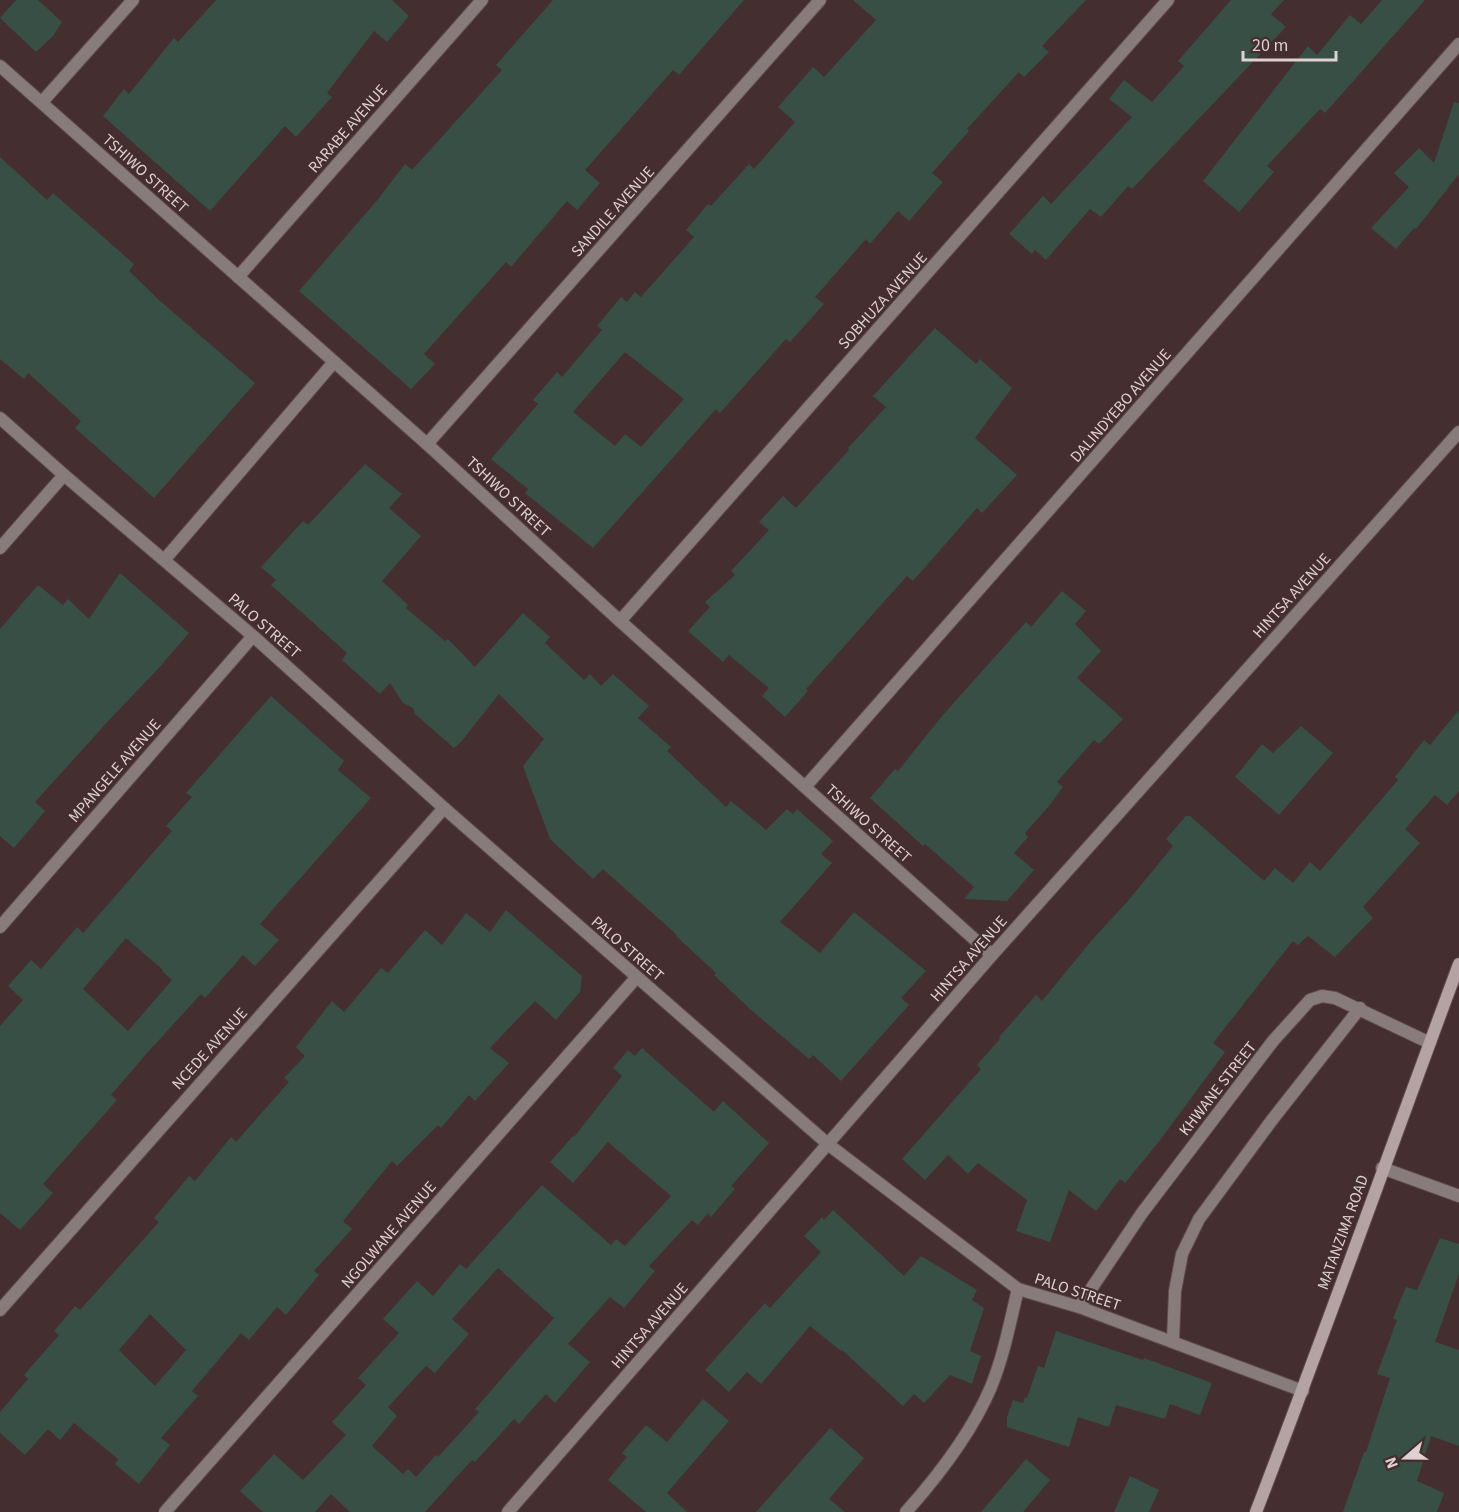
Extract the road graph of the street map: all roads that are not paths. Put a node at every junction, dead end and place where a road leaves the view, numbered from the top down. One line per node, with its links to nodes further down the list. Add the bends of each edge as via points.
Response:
1 (133, 0): 7 (street)
2 (482, 0): 8 (street, RARABE AVENUE)
3 (820, 0): 12 (street, SANDILE AVENUE)
4 (1168, 0): 16 (street, SOBHUZA AVENUE)
5 (1459, 44): 18 (street, DALINDYEBO AVENUE)
6 (0, 66): 7 (street, TSHIWO STREET)
7 (42, 102): 8 (street, TSHIWO STREET)
8 (238, 277): 9 (street, TSHIWO STREET)
9 (334, 362): 12 (street, TSHIWO STREET); 15 (street)
10 (0, 418): 13 (street, PALO STREET)
11 (1459, 432): 21 (street, HINTSA AVENUE)
12 (427, 444): 16 (street, TSHIWO STREET)
13 (64, 475): 14 (street); 15 (street, PALO STREET)
14 (0, 548)
15 (165, 560): 17 (street, PALO STREET)
16 (620, 621): 18 (street, TSHIWO STREET)
17 (253, 636): 19 (street, PALO STREET); 20 (street, MPANGELE AVENUE)
18 (805, 787): 21 (street, TSHIWO STREET)
19 (444, 808): 23 (street, PALO STREET); 31 (street, NCEDE AVENUE)
20 (0, 927)
21 (992, 955): 26 (street, HINTSA AVENUE)
22 (1459, 964): 25 (street, MATANZIMA ROAD)
23 (636, 978): 26 (street, PALO STREET); 34 (street, NGOLWANE AVENUE)
24 (1360, 1008): 25 (street, KHWANE STREET); 30 (street, KHWANE STREET, via 1322,996 1302,1006 1142,1213); 32 (street, via 1199,1220 1182,1254 1175,1291)
25 (1430, 1043): 27 (street, MATANZIMA ROAD)
26 (829, 1145): 29 (street, PALO STREET); 35 (street, HINTSA AVENUE)
27 (1383, 1168): 28 (street); 33 (street, MATANZIMA ROAD)
28 (1459, 1196)
29 (1018, 1289): 30 (street, PALO STREET); 36 (street, via 1000,1361 972,1425)
30 (1079, 1307): 32 (street, PALO STREET)
31 (0, 1310)
32 (1173, 1340): 33 (street, PALO STREET)
33 (1303, 1390): 37 (street, MATANZIMA ROAD)
34 (165, 1512)
35 (508, 1512)
36 (906, 1512)
37 (1256, 1512)

